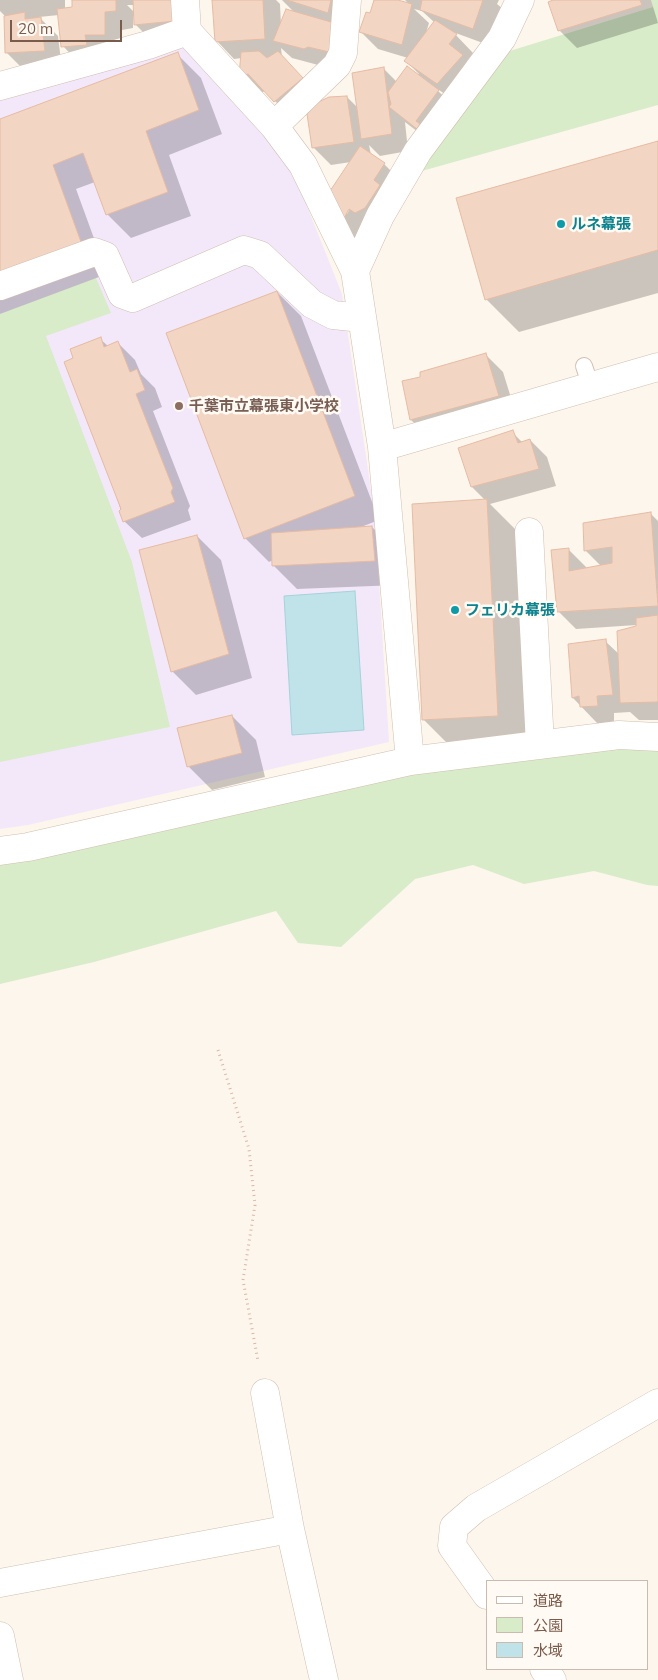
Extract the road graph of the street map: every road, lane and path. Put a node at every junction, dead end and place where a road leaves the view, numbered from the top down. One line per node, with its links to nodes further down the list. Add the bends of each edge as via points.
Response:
1 (185, 0): 4 (street)
2 (347, 0): 6 (street, via 343,53 337,65)
3 (520, 0): 7 (street, via 502,38 418,151 380,216)
4 (186, 31): 5 (street, via 148,45); 6 (street)
5 (0, 86)
6 (274, 126): 7 (street, via 303,165)
7 (355, 271): 9 (street)
8 (0, 286): 9 (street, via 94,252 105,256 122,294 133,298 244,250 260,255 312,304 332,315)
9 (362, 318): 11 (street)
10 (658, 367): 11 (street, via 587,376)
11 (382, 447): 15 (street)
12 (529, 532): 14 (street)
13 (658, 737): 14 (street, via 619,735)
14 (540, 745): 15 (street)
15 (410, 761): 16 (street)
16 (0, 851)
17 (218, 1050): 18 (path, via 249,1150 255,1205 243,1280)
18 (265, 1393): 20 (street)
19 (658, 1403): 22 (street, via 476,1508 454,1527 452,1546)
20 (290, 1529): 21 (street); 25 (street)
21 (0, 1583)
22 (486, 1594)
23 (0, 1636): 24 (street)
24 (9, 1680)
25 (324, 1680)

